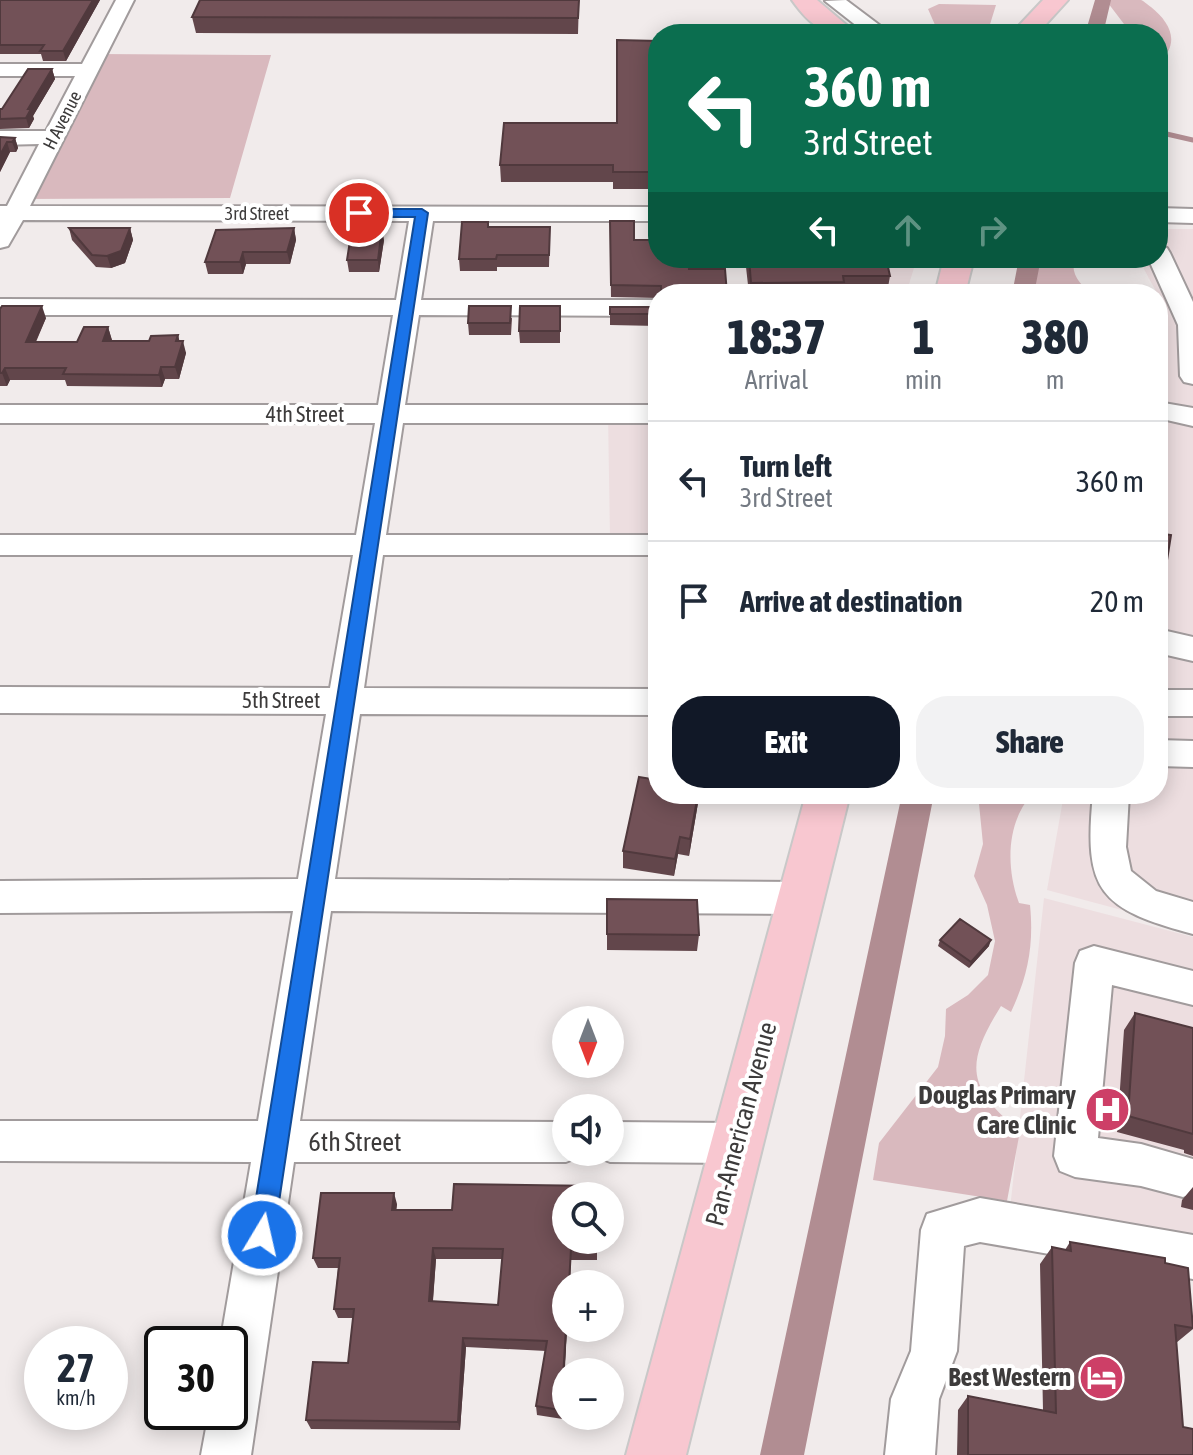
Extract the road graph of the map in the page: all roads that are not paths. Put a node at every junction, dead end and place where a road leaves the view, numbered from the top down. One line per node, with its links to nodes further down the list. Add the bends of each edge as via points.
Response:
1 (125, 0): 11 (street, H Avenue)
2 (804, 0): 6 (main road)
3 (1021, 0): 8 (main road)
4 (1056, 0): 9 (main road)
5 (835, 1): 7 (street)
6 (830, 24)
7 (866, 24)
8 (1017, 24)
9 (1033, 24)
10 (0, 70): 11 (street)
11 (89, 70): 12 (street, H Avenue)
12 (54, 137): 13 (street); 14 (street, H Avenue)
13 (0, 138)
14 (7, 213): 15 (street, 3rd Street); 19 (street, H Avenue)
15 (422, 213): 16 (street, 3rd Street); 25 (street)
16 (648, 214)
17 (1168, 215): 18 (street)
18 (1193, 216)
19 (0, 241)
20 (1168, 261): 21 (street)
21 (1193, 266)
22 (1165, 268): 26 (street, via 1191,325)
23 (0, 307): 25 (street)
24 (648, 308): 25 (street)
25 (407, 309): 29 (street)
26 (1193, 376)
27 (1168, 412): 31 (street)
28 (0, 414): 29 (street, 4th Street)
29 (391, 414): 30 (street, 4th Street); 32 (street)
30 (648, 414)
31 (1193, 417)
32 (371, 543): 33 (street); 34 (street); 38 (street)
33 (0, 545)
34 (648, 545)
35 (1168, 643): 36 (street)
36 (1193, 649)
37 (0, 700): 38 (street, 5th Street)
38 (346, 701): 39 (street, 5th Street); 46 (street)
39 (648, 702)
40 (1168, 703): 41 (street)
41 (1193, 703)
42 (1168, 753): 43 (street)
43 (1193, 754)
44 (825, 804): 48 (main road, Pan-American Avenue)
45 (1110, 804): 49 (street, via 1106,852 1116,885 1131,899)
46 (316, 895): 47 (street); 48 (street); 52 (street)
47 (0, 897)
48 (800, 898): 55 (main road, Pan-American Avenue)
49 (1193, 918)
50 (1193, 988): 56 (street, via 1094,963 1075,1156)
51 (0, 1141): 52 (street, 6th Street)
52 (277, 1141): 53 (street, 6th Street); 58 (street)
53 (552, 1142)
54 (624, 1142): 55 (street)
55 (735, 1143): 59 (main road, Pan-American Avenue)
56 (1183, 1176)
57 (1193, 1257): 60 (street, via 980,1220 943,1230 934,1351 915,1399)
58 (226, 1455)
59 (656, 1455)
60 (910, 1455)

